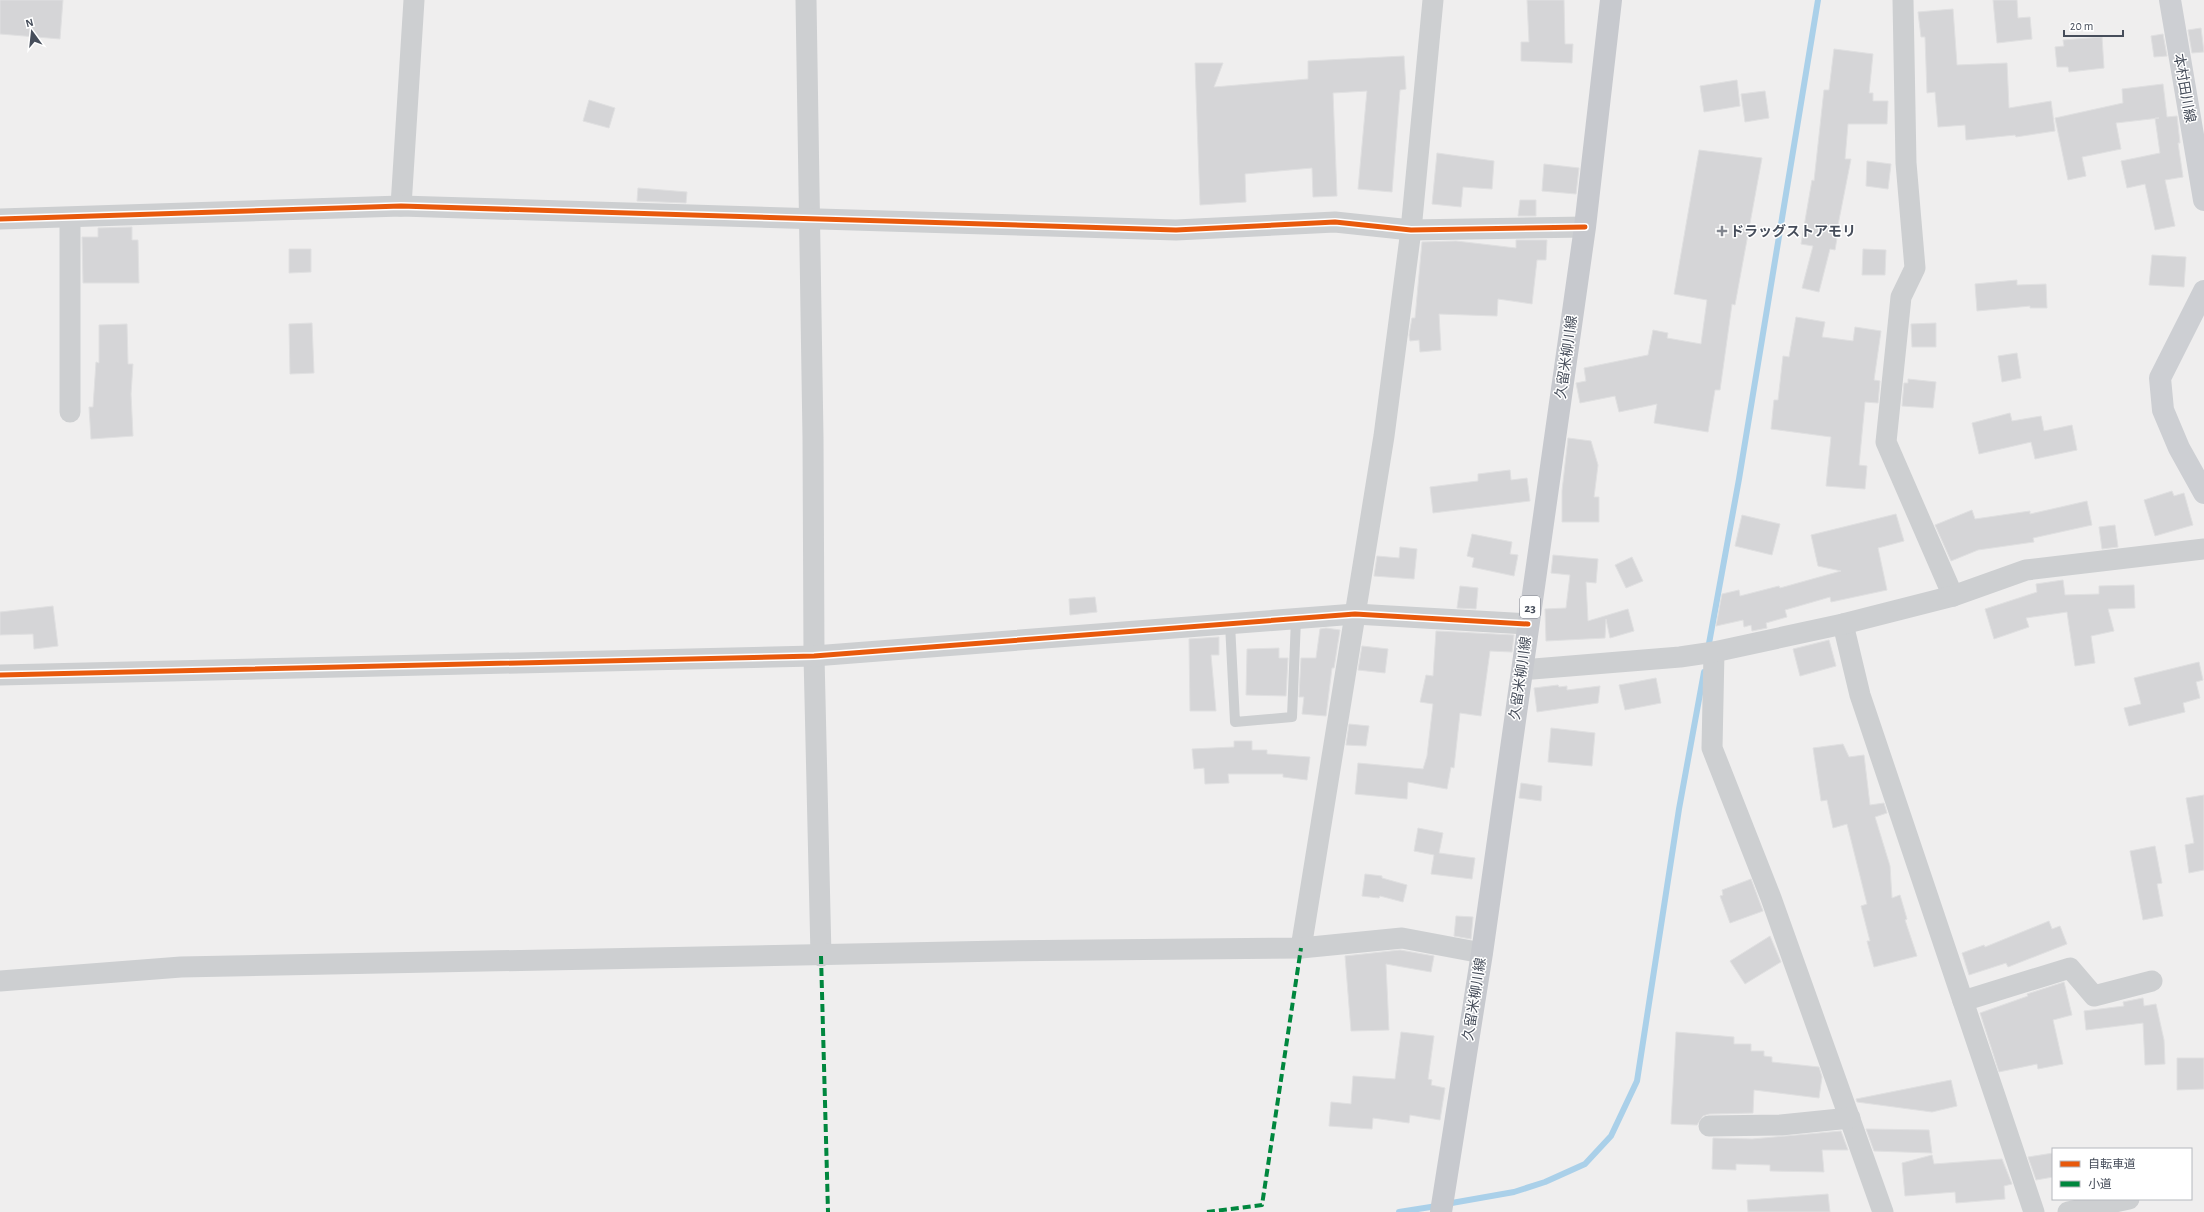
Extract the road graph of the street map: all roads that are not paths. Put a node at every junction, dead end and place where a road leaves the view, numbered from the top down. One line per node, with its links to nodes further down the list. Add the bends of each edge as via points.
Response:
1 (414, 0): 8 (street)
2 (806, 0): 11 (street)
3 (1433, 0): 13 (street)
4 (1612, 0): 12 (main road, 久留米柳川線 / 23)
5 (1903, 0): 18 (street, via 1906,163 1915,268 1901,297 1886,442)
6 (2170, 0): 7 (main road, 本村田川線)
7 (2204, 200)
8 (401, 206): 9 (street, via 150,213); 11 (street)
9 (70, 218): 10 (street); 15 (street)
10 (0, 219)
11 (809, 220): 13 (street, via 1176,230 1335,222); 25 (street)
12 (1585, 227): 13 (street); 22 (main road, 久留米柳川線 / 23)
13 (1411, 230): 19 (street, via 1384,436)
14 (2204, 291): 16 (main road, via 2160,378 2163,410 2179,448)
15 (70, 412)
16 (2204, 493)
17 (2204, 549): 18 (street, via 2026,570)
18 (1953, 596): 23 (street)
19 (1355, 614): 20 (street); 22 (street); 28 (street)
20 (1296, 619): 21 (street); 21 (lane, via 1292,717 1235,722)
21 (1230, 624): 25 (street)
22 (1528, 624): 26 (main road, 久留米柳川線 / 23)
23 (1843, 624): 24 (street); 33 (street, via 1860,695)
24 (1714, 652): 26 (street); 34 (street, via 1712,748 1771,898)
25 (814, 656): 27 (street); 30 (street)
26 (1522, 670): 29 (main road, 久留米柳川線 / 23)
27 (0, 675)
28 (1301, 948): 29 (street, via 1402,938); 30 (street)
29 (1482, 953): 37 (main road, 久留米柳川線 / 23)
30 (821, 956): 31 (street, via 181,967)
31 (0, 981)
32 (2152, 981): 33 (street, via 2094,996 2070,968)
33 (1963, 1001): 39 (street)
34 (1850, 1118): 35 (street, via 1781,1125); 38 (street)
35 (1709, 1126)
36 (2124, 1200): 40 (street)
37 (1441, 1212)
38 (1883, 1212)
39 (2034, 1212)
40 (2068, 1212)

